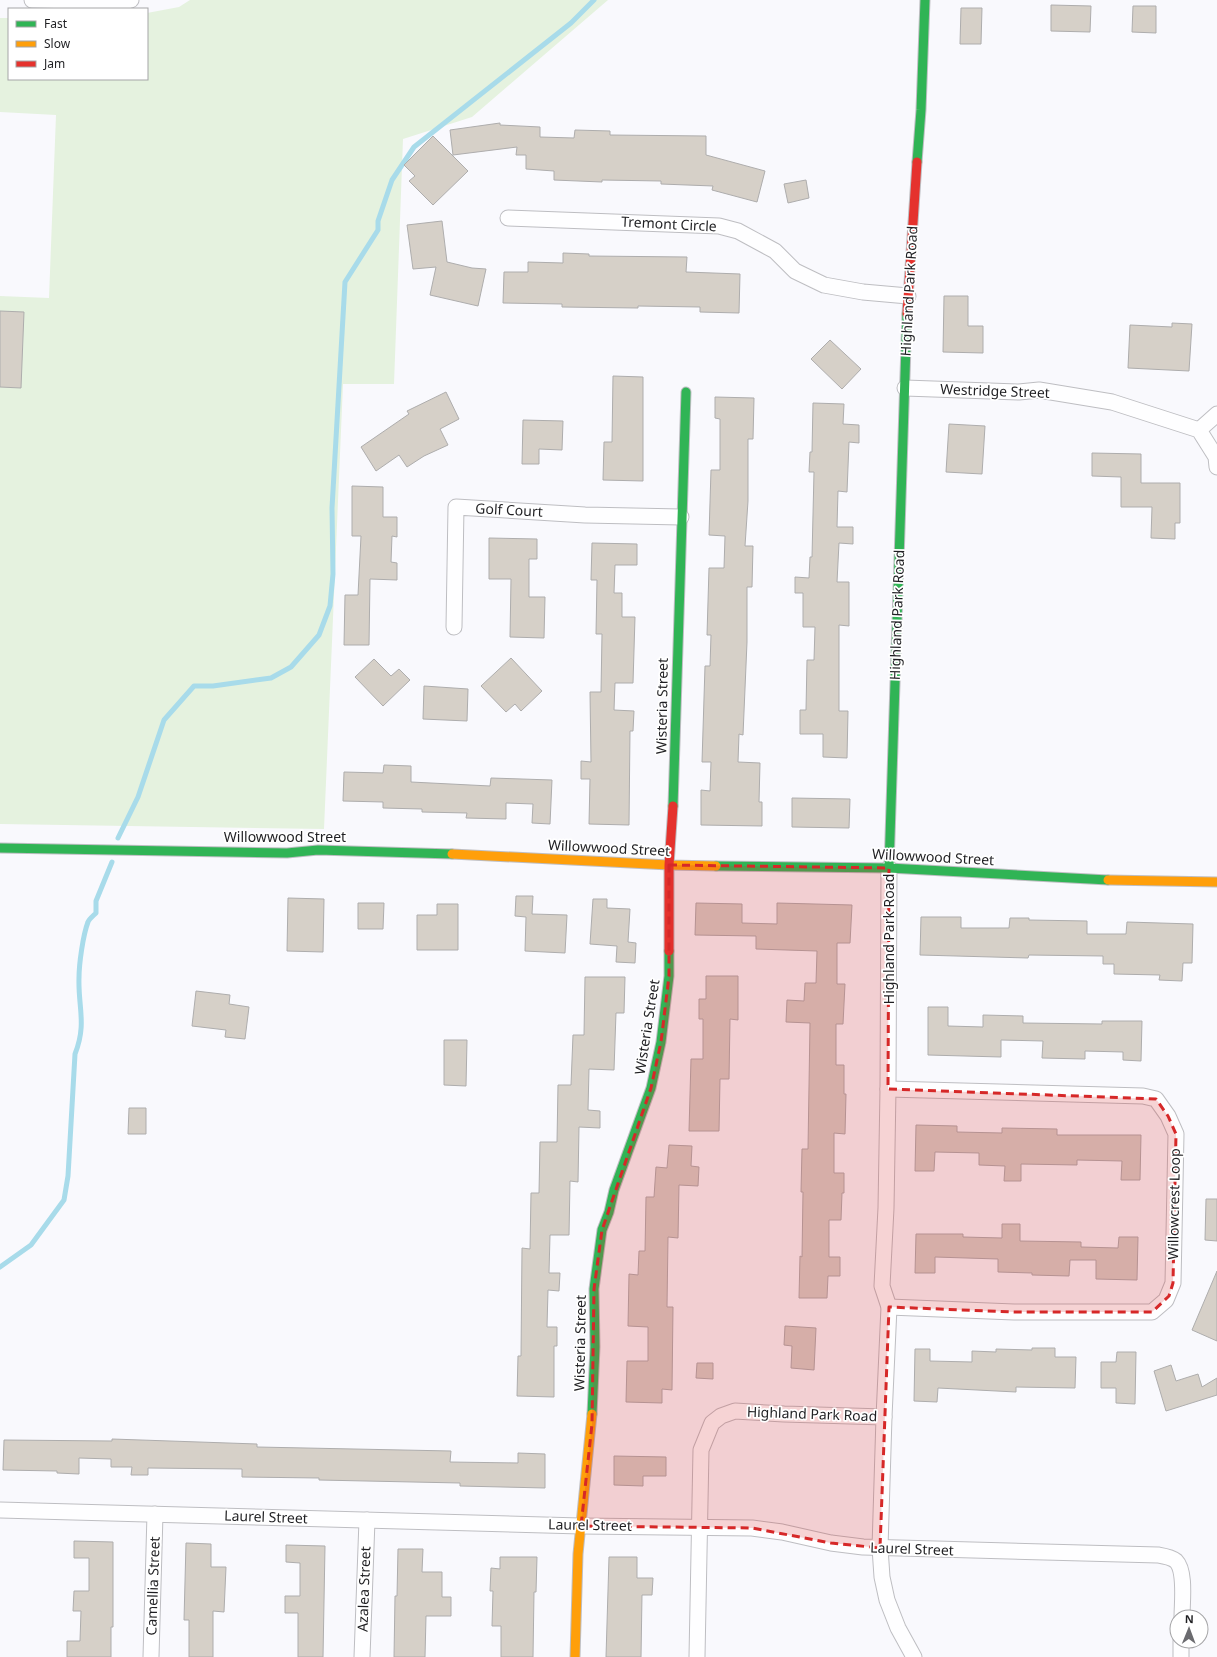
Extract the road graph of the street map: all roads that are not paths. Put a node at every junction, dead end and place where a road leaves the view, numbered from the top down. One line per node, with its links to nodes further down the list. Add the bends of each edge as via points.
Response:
1 (32, 0): 2 (street)
2 (131, 0)
3 (925, 0): 5 (street, Highland Park Road, via 922,110)
4 (508, 218): 5 (street, Tremont Circle, via 720,226 738,231 775,251 795,271 824,285)
5 (908, 296): 6 (street, Highland Park Road)
6 (905, 388): 9 (street, Westridge Street, via 1019,392 1039,390 1112,402); 15 (street, Highland Park Road)
7 (686, 392): 11 (street, Wisteria Street)
8 (1217, 414): 9 (street)
9 (1199, 430): 10 (street, via 1216,457)
10 (1217, 467)
11 (681, 517): 12 (street, Golf Court, via 585,515 456,507); 14 (street, Wisteria Street, via 674,777)
12 (454, 627)
13 (0, 848): 14 (street, Willowwood Street, via 414,852)
14 (668, 864): 15 (street, Willowwood Street); 23 (street, Wisteria Street, via 669,976 661,1042 651,1088 614,1190 601,1238 594,1289 592,1424)
15 (889, 868): 16 (street, Willowwood Street, via 1086,880); 17 (street, Highland Park Road)
16 (1217, 882)
17 (888, 1089): 18 (street, Highland Park Road, via 882,1286); 18 (street, Willowcrest Loop, via 1143,1096 1156,1099 1176,1134 1173,1283 1166,1300 1152,1312 1014,1312)
18 (889, 1307): 19 (street, Highland Park Road)
19 (884, 1417): 24 (street, Highland Park Road, via 735,1411 722,1416 712,1424 701,1450); 25 (street)
20 (0, 1510): 21 (street, Laurel Street)
21 (155, 1514): 22 (street, Laurel Street); 27 (street, Camellia Street)
22 (367, 1520): 23 (street, Laurel Street); 28 (street, Azalea Street)
23 (581, 1526): 24 (street, Laurel Street); 29 (street, Wisteria Street)
24 (699, 1527): 25 (street, Laurel Street, via 766,1529 830,1543); 30 (street, Highland Park Road)
25 (880, 1548): 26 (street, Laurel Street, via 1168,1557 1177,1562 1181,1574); 31 (street, via 887,1600 898,1628)
26 (1182, 1609)
27 (151, 1657)
28 (362, 1657)
29 (575, 1657)
30 (697, 1657)
31 (914, 1657)

